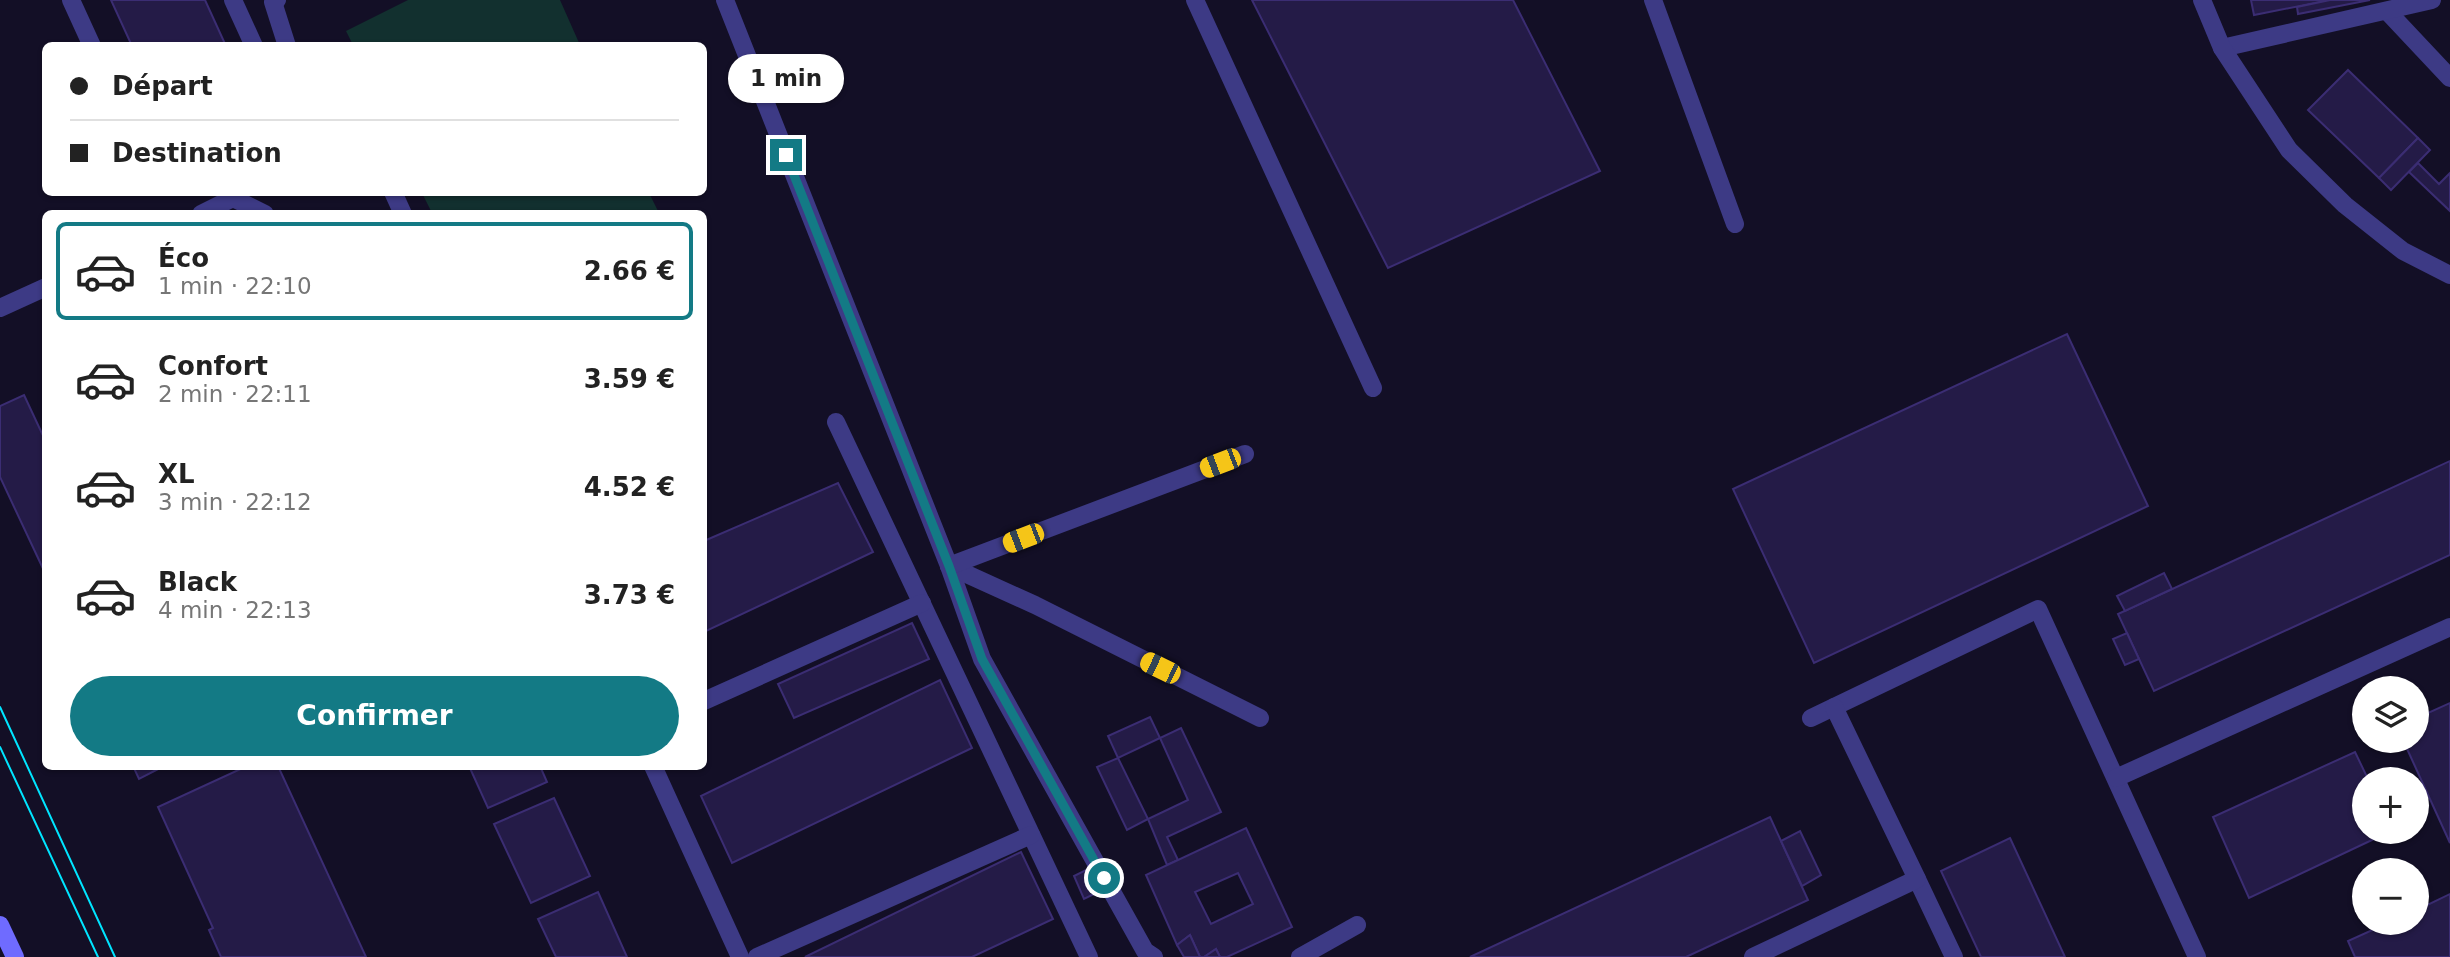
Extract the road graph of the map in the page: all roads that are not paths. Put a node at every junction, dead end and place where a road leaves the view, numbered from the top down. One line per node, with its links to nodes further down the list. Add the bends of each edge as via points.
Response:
1 (71, 0): 10 (street)
2 (233, 0): 11 (street)
3 (277, 0): 12 (street, via 273,2)
4 (725, 0): 24 (street)
5 (1195, 0): 21 (street)
6 (1653, 0): 17 (street)
7 (2202, 0): 13 (street)
8 (2432, 0): 9 (street)
9 (2387, 10): 13 (street); 14 (street)
10 (90, 42)
11 (252, 42)
12 (285, 42)
13 (2222, 48): 18 (street, via 2289,150 2345,205 2403,251)
14 (2450, 78)
15 (209, 210): 16 (street, via 233,198)
16 (257, 210)
17 (1735, 224)
18 (2450, 275)
19 (42, 289): 20 (street)
20 (0, 308)
21 (1373, 388)
22 (836, 422): 25 (street)
23 (1245, 454): 24 (street)
24 (949, 566): 29 (street); 41 (street, via 982,659 1145,951)
25 (922, 603): 27 (street); 33 (street)
26 (2450, 626): 32 (street)
27 (707, 700)
28 (1834, 707): 30 (street); 32 (street, via 2038,609); 34 (street)
29 (1260, 719)
30 (1811, 719)
31 (655, 770): 38 (street)
32 (2116, 778): 45 (street)
33 (1031, 835): 39 (street); 40 (street)
34 (1917, 879): 43 (street); 44 (street)
35 (0, 925): 37 (main road)
36 (1357, 925): 42 (street)
37 (15, 957)
38 (740, 957)
39 (757, 957)
40 (1089, 957)
41 (1154, 957)
42 (1300, 957)
43 (1753, 957)
44 (1954, 957)
45 (2197, 957)

